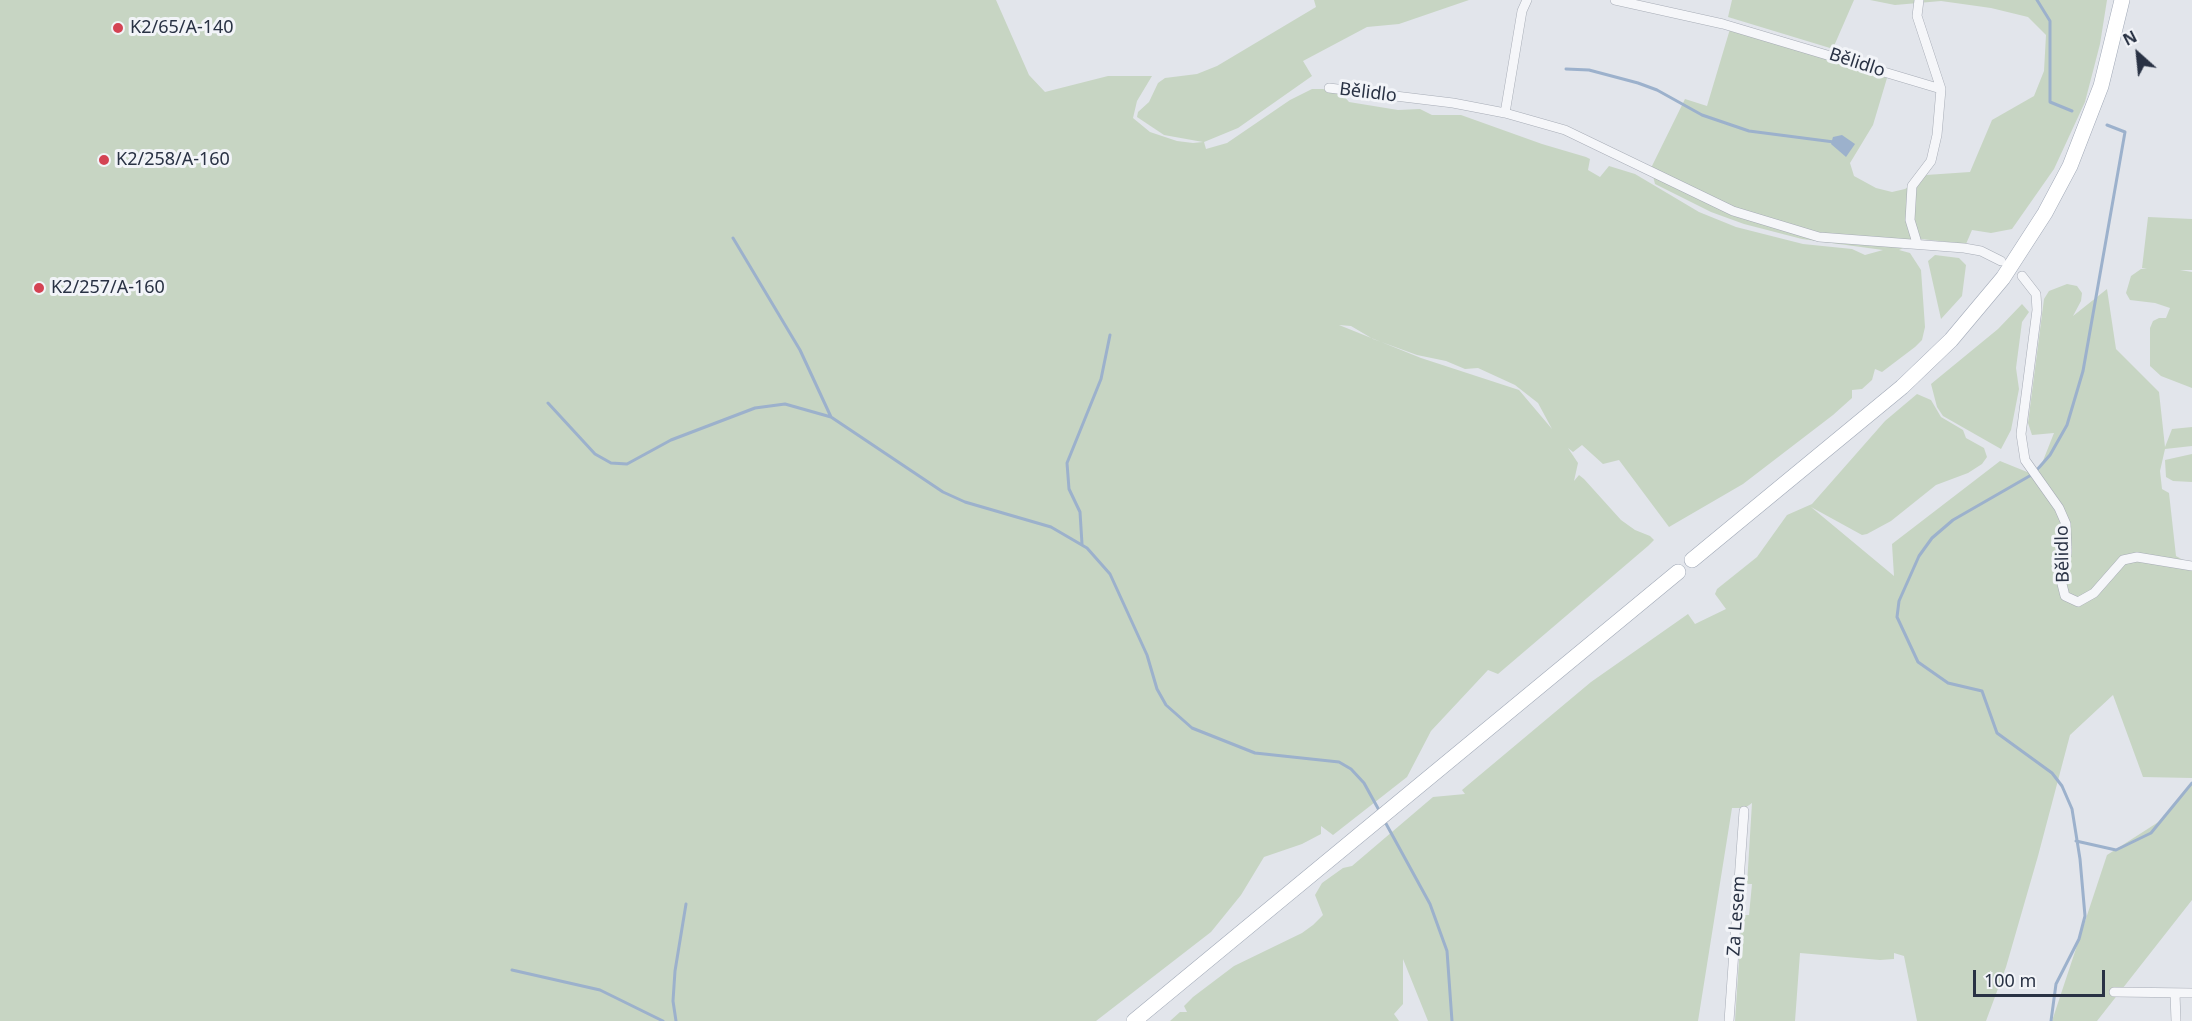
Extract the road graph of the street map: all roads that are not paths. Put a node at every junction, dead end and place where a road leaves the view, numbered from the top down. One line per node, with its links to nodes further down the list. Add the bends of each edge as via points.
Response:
1 (1527, 0): 7 (street)
2 (1615, 0): 6 (street, Bělidlo, via 1723,24)
3 (1919, 0): 6 (street, via 1917,16)
4 (2122, 0): 11 (main road, via 2101,86 2070,166 2003,278 1951,340 1910,379)
5 (1329, 88): 7 (street, Bělidlo)
6 (1941, 89): 8 (street, via 1931,161 1912,186 1910,220)
7 (1505, 113): 8 (street, Bělidlo, via 1565,130 1733,212 1819,237)
8 (1917, 243): 9 (street, Bělidlo, via 1981,251)
9 (2001, 261)
10 (2022, 276): 12 (street, Bělidlo, via 2036,294 2037,310 2021,434 2025,460 2066,524 2062,584 2065,596 2078,602 2094,593 2123,560 2145,558)
11 (1692, 560)
12 (2192, 566)
13 (1678, 572): 18 (main road)
14 (1744, 811): 19 (street, Za Lesem)
15 (2114, 992): 16 (street)
16 (2175, 993): 17 (street); 20 (street)
17 (2192, 993)
18 (1134, 1021)
19 (1729, 1021)
20 (2176, 1021)

